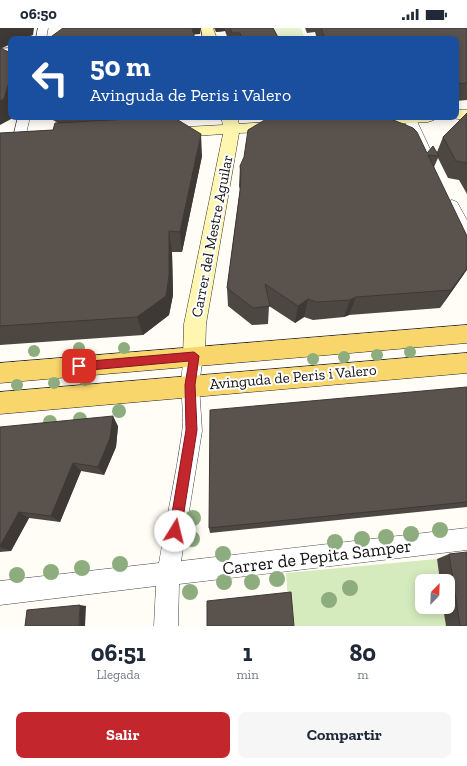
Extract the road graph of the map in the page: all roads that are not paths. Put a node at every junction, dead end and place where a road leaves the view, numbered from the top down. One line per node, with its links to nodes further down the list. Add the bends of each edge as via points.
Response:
1 (24, 120): 8 (street)
2 (378, 120): 4 (street)
3 (410, 120): 10 (street)
4 (348, 122)
5 (231, 123): 6 (street); 7 (street); 14 (street, Carrer del Mestre Aguilar, via 195,324)
6 (294, 125)
7 (153, 134)
8 (26, 141): 9 (street)
9 (0, 142)
10 (430, 160)
11 (447, 194): 12 (street)
12 (467, 236)
13 (467, 334): 14 (main road, Avinguda de Peris i Valero)
14 (194, 356): 16 (main road, Avinguda de Peris i Valero); 17 (street)
15 (467, 363): 17 (main road, Avinguda de Peris i Valero)
16 (0, 373)
17 (190, 385): 18 (main road, Avinguda de Peris i Valero); 20 (street, via 192,430)
18 (0, 403)
19 (467, 539): 20 (street, Carrer de Pepita Samper)
20 (168, 574): 21 (street, Carrer de Pepita Samper); 22 (street)
21 (0, 593)
22 (166, 626)

